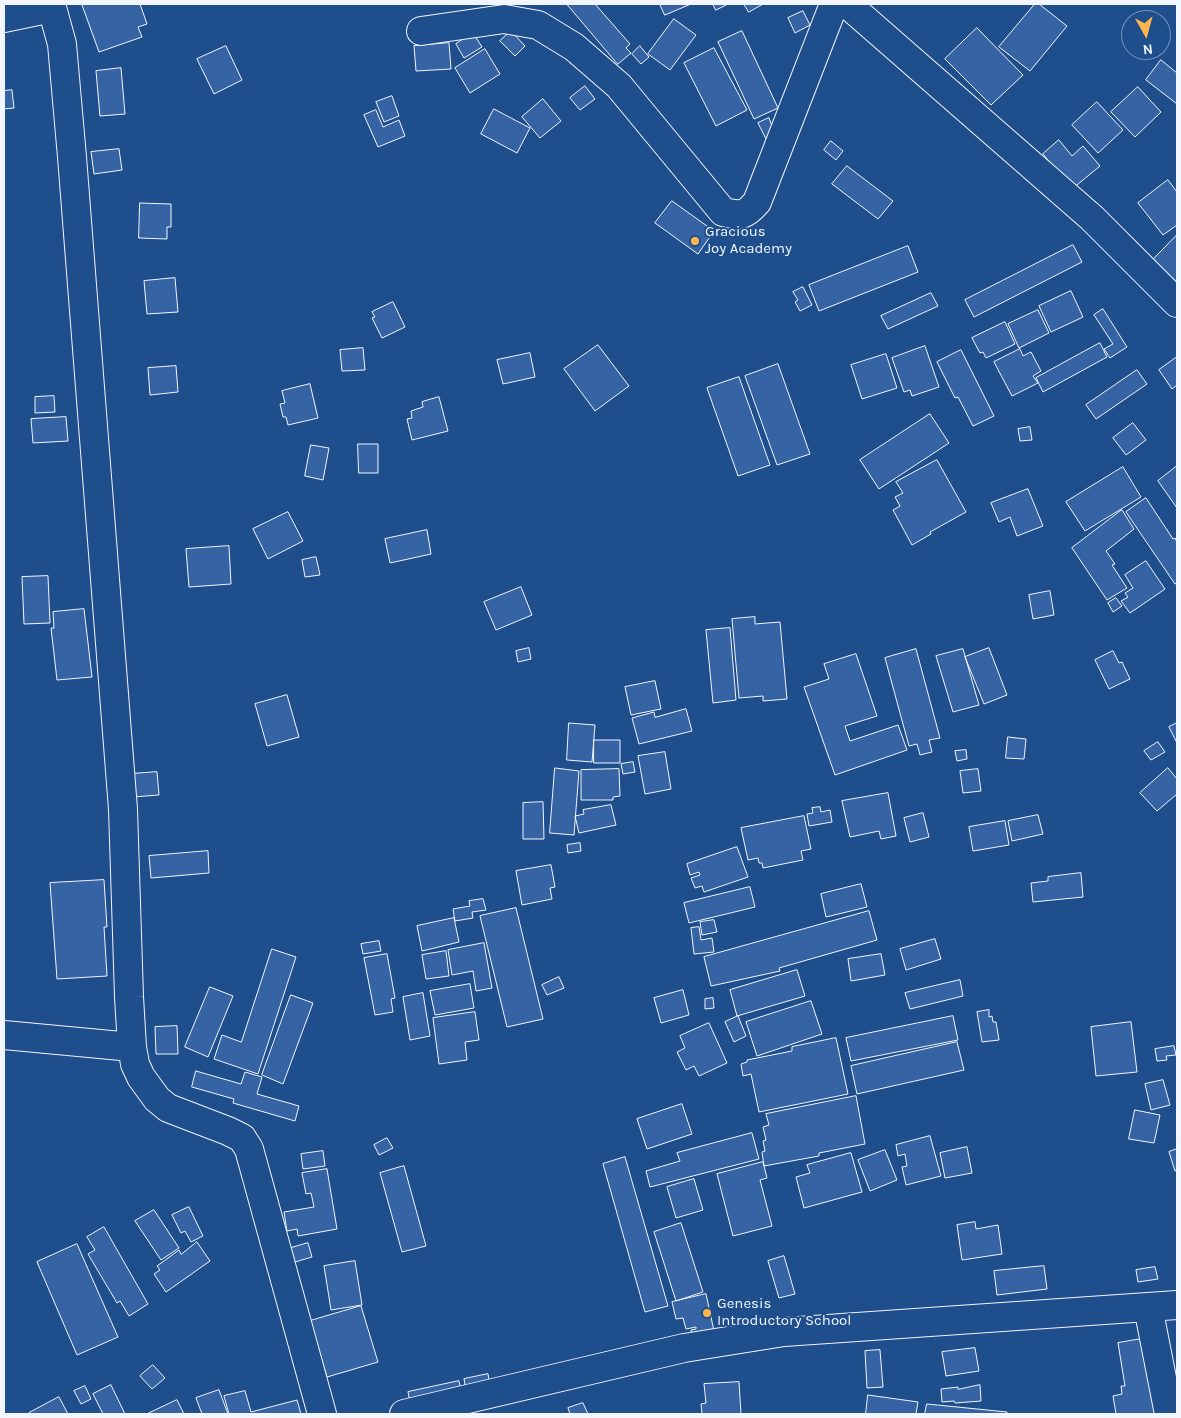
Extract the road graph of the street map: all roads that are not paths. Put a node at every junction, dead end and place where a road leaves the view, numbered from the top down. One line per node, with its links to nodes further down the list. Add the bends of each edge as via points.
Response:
1 (834, 4): 5 (street, via 757,202 748,212 738,216 723,212 619,86 574,47 538,25 504,19)
2 (847, 4): 6 (street, via 1092,218)
3 (52, 6): 4 (street); 8 (street, via 62,44 72,157 120,780)
4 (4, 18)
5 (421, 31)
6 (1177, 303)
7 (4, 1035): 8 (street)
8 (132, 1047): 11 (street, via 141,1077 157,1099 168,1108 228,1130 242,1138 249,1149)
9 (1177, 1304): 10 (street)
10 (1148, 1307): 12 (street, via 784,1332 684,1348); 13 (street)
11 (322, 1414)
12 (404, 1414)
13 (1169, 1414)

